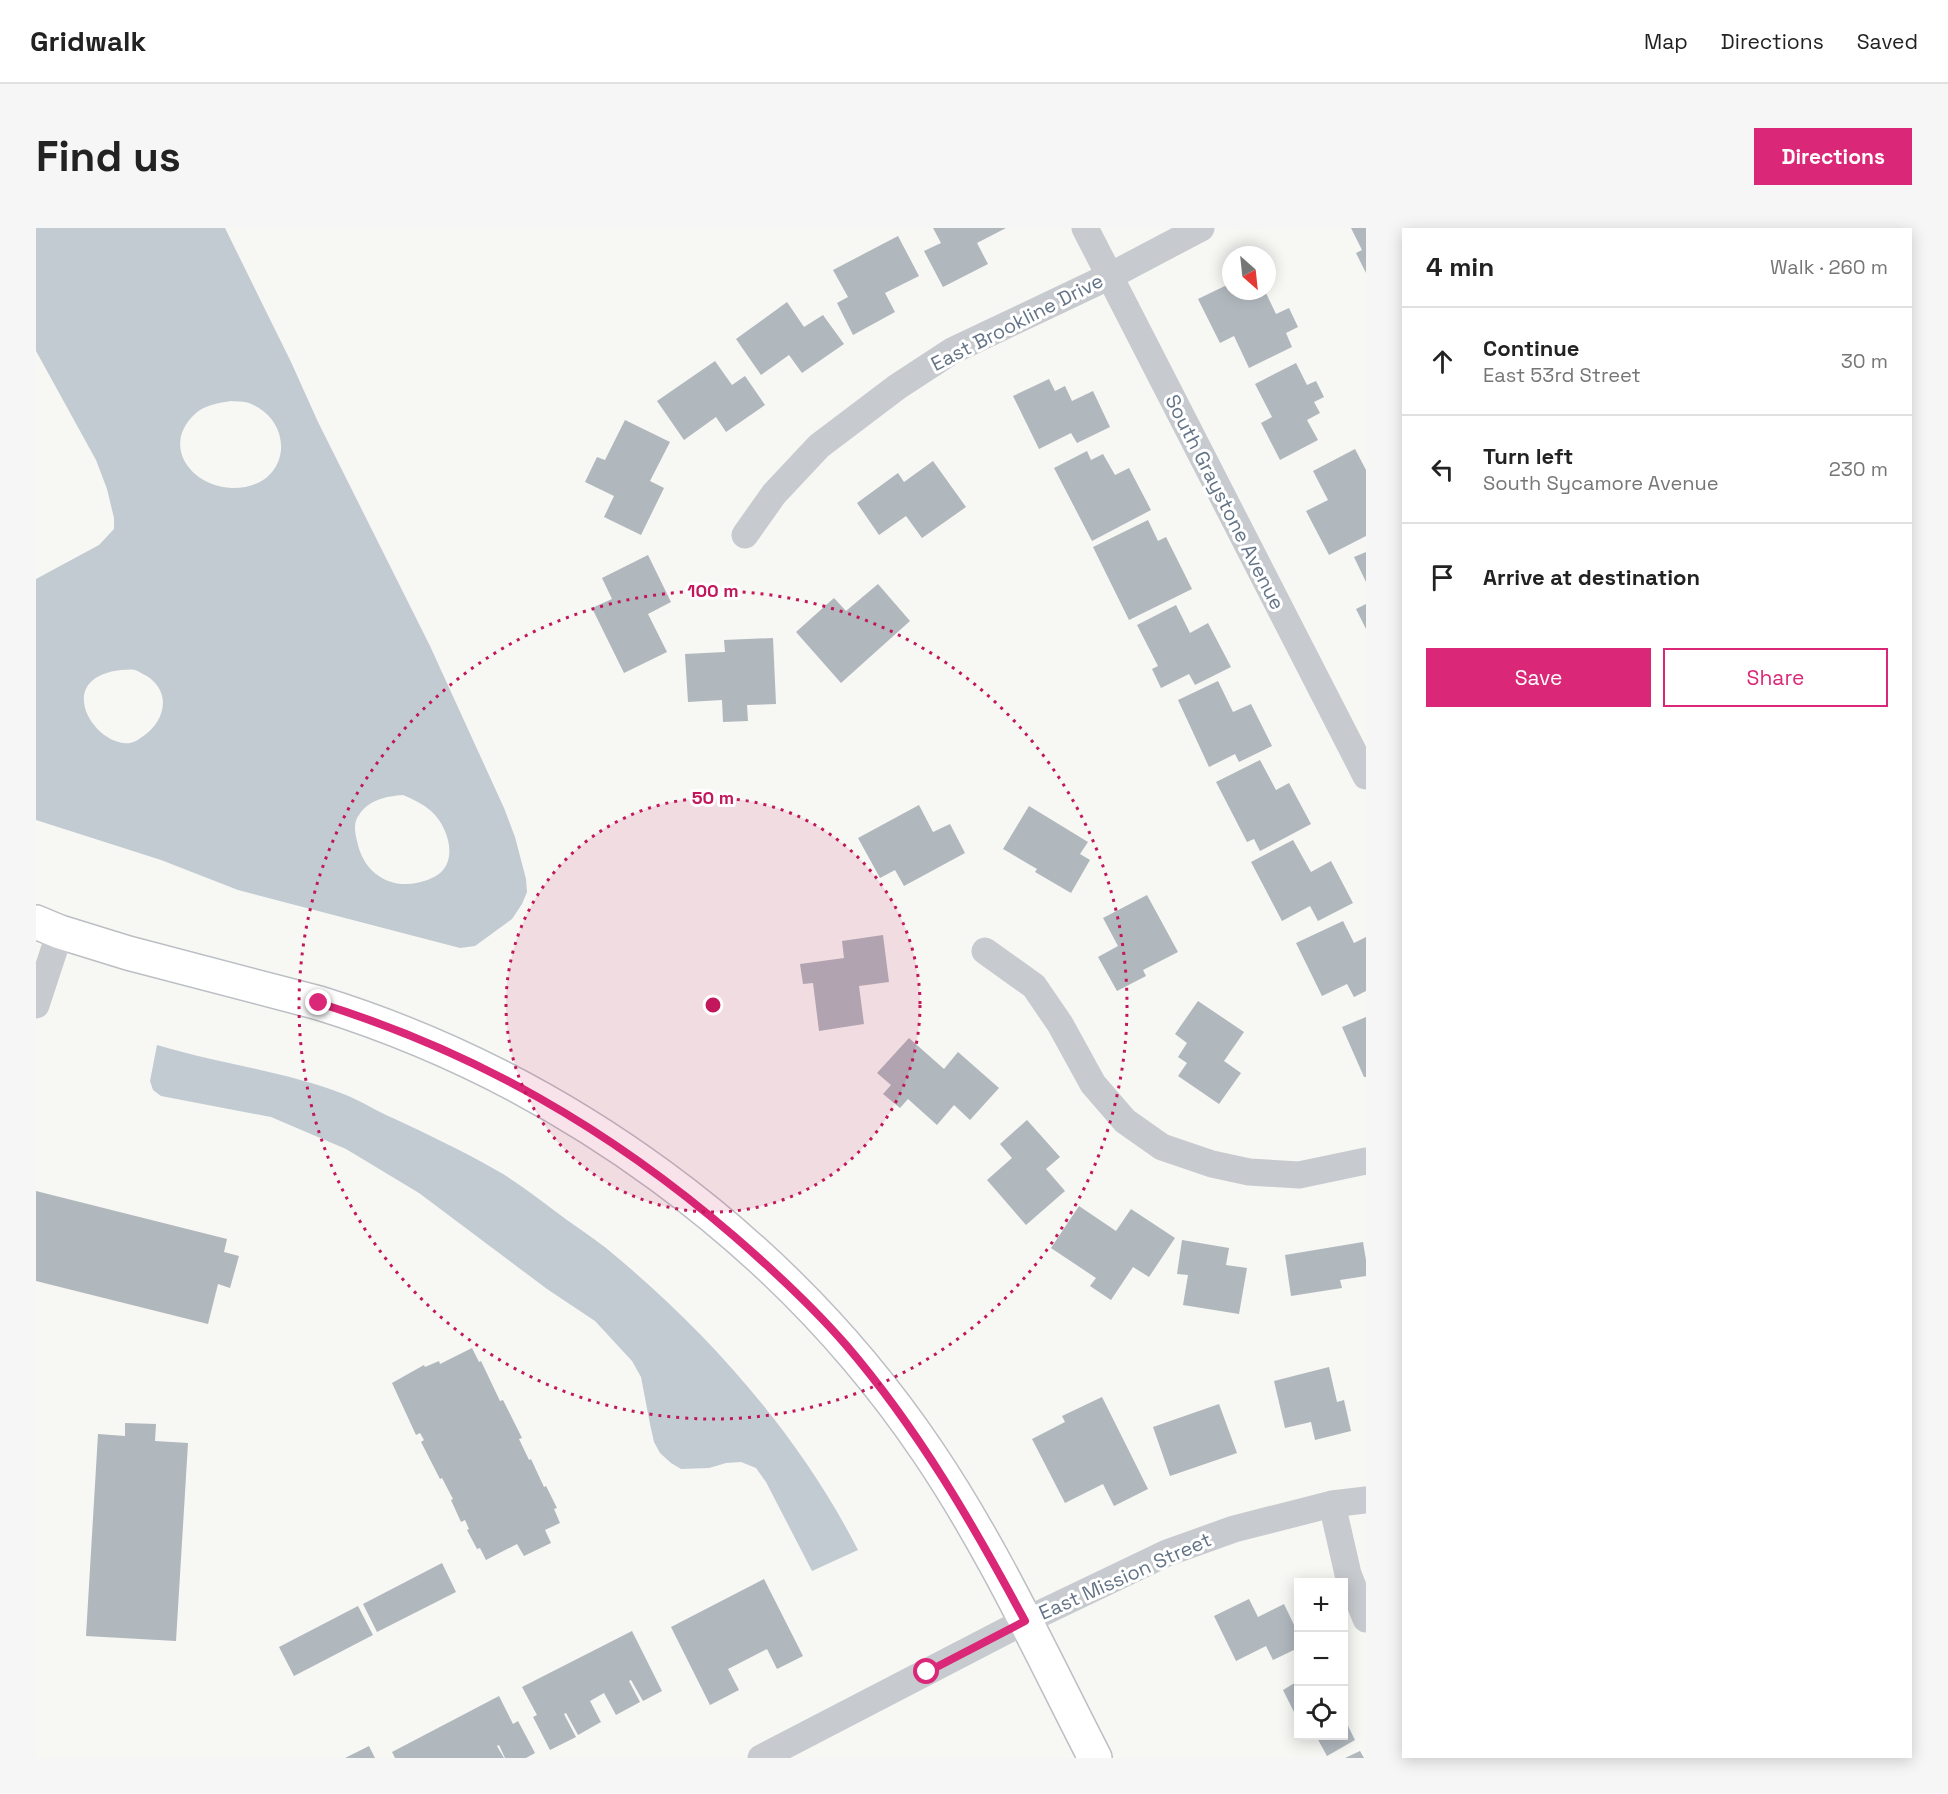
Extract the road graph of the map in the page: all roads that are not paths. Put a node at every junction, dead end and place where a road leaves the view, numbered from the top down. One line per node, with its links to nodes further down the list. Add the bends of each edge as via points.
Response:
1 (1085, 228): 3 (street, South Graystone Avenue)
2 (1201, 228): 3 (street, East Brookline Drive)
3 (1110, 276): 4 (street, East Brookline Drive, via 952,351 897,387 819,446 774,494); 5 (street, South Graystone Avenue)
4 (745, 535)
5 (1366, 776)
6 (48, 927): 8 (street); 13 (main road, via 128,953 319,1003 403,1032 534,1094 650,1169 750,1250 845,1344 938,1467)
7 (985, 951): 9 (street, via 1034,986 1093,1084 1125,1121 1162,1147 1249,1172 1299,1175)
8 (36, 1005)
9 (1366, 1161)
10 (1366, 1500): 11 (street, East Mission Street)
11 (1332, 1504): 12 (street, via 1348,1574); 13 (street, East Mission Street, via 1233,1529 1167,1553)
12 (1366, 1619)
13 (1025, 1621): 14 (street, East Mission Street); 15 (main road)
14 (761, 1758)
15 (1095, 1758)

